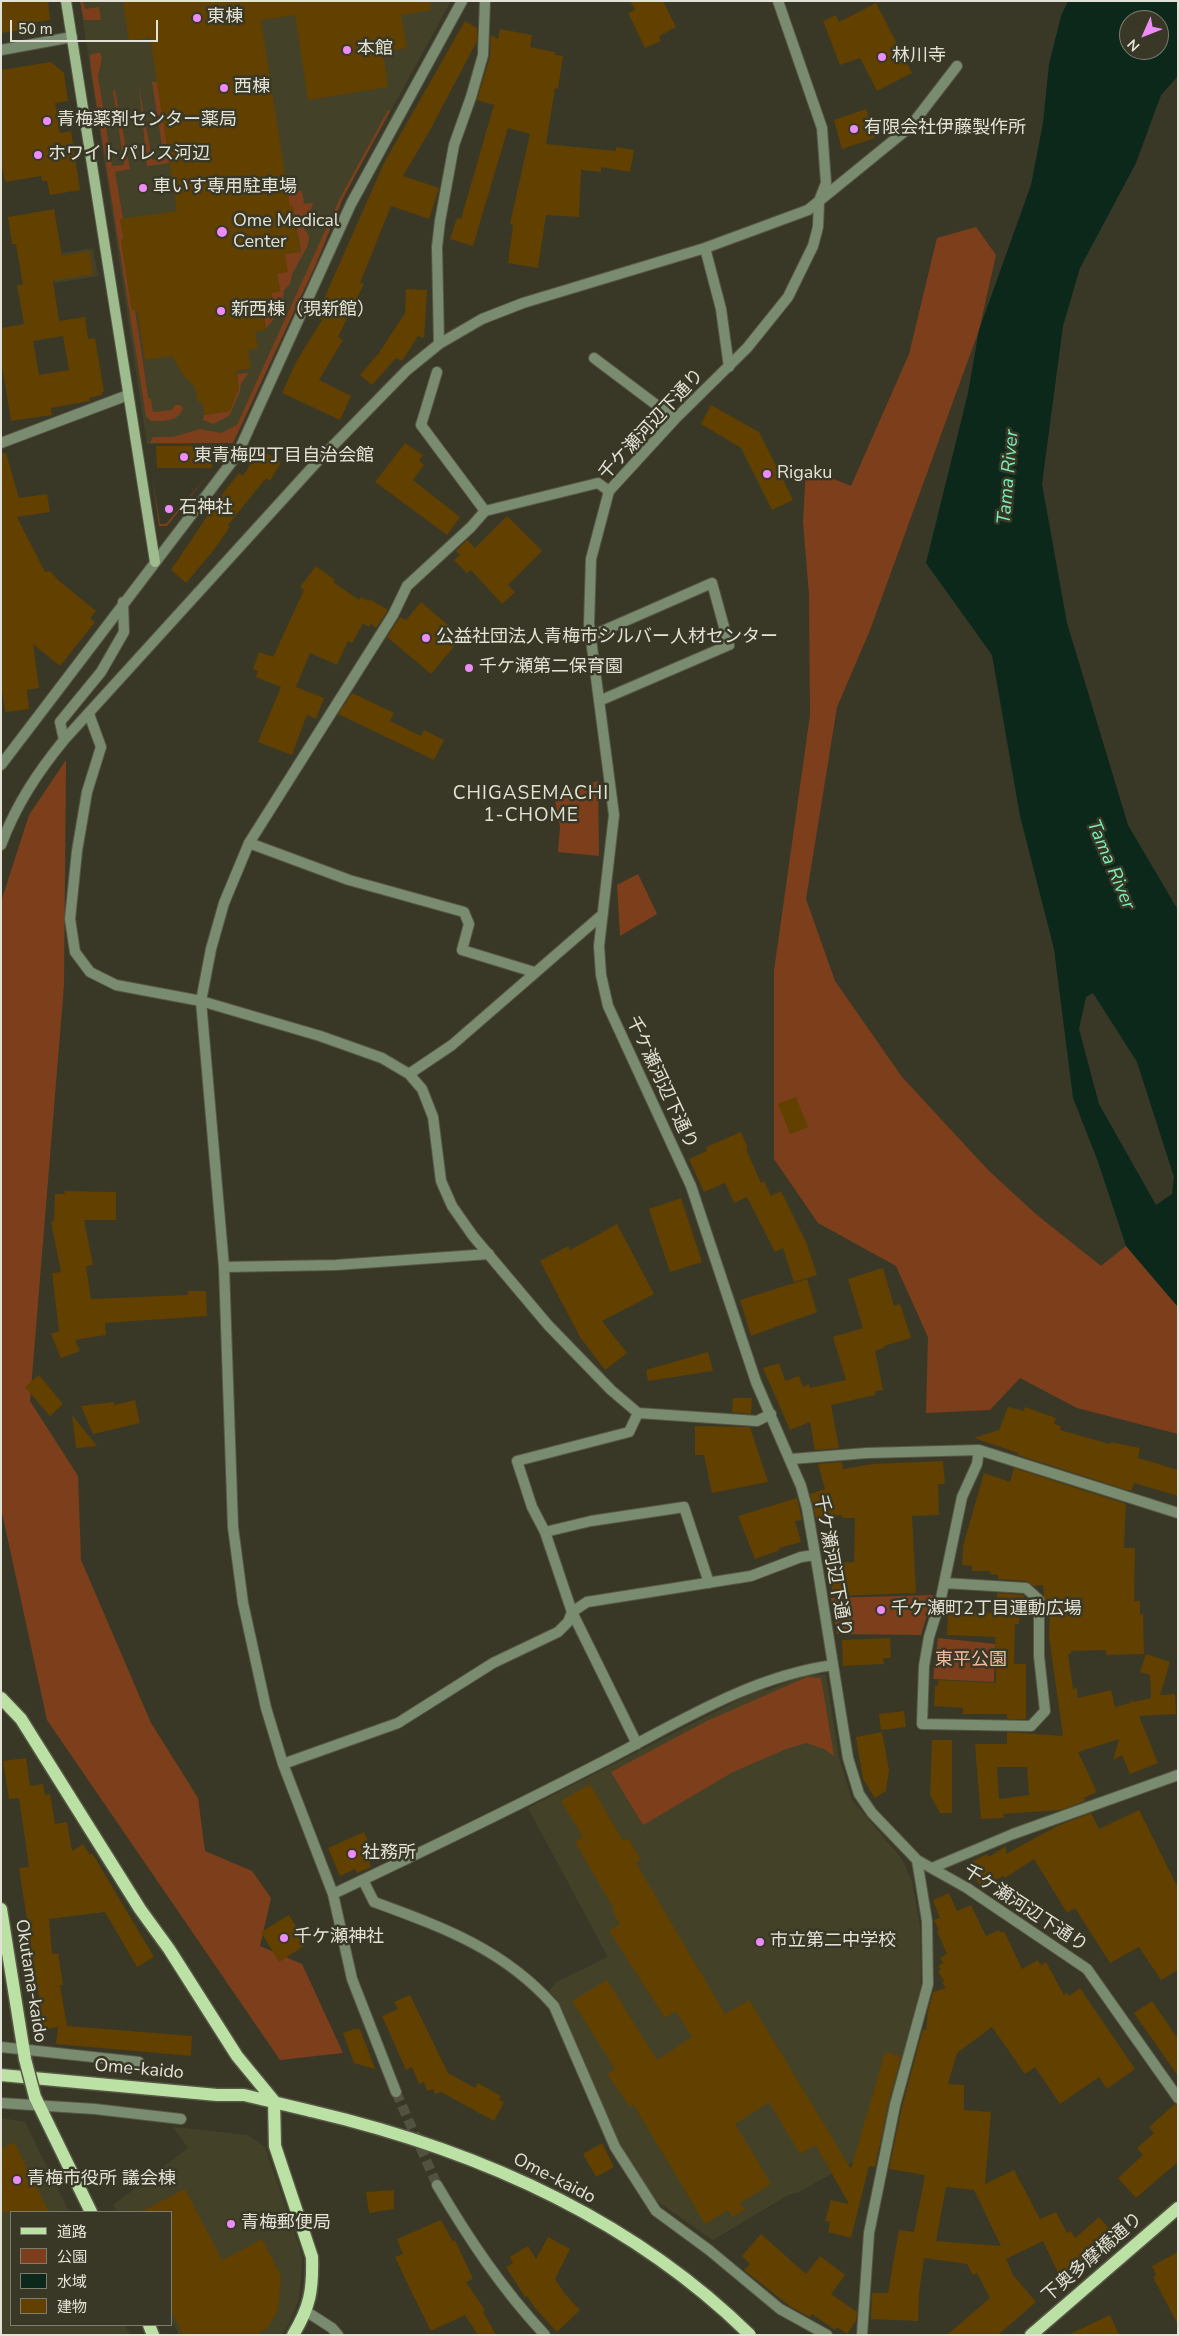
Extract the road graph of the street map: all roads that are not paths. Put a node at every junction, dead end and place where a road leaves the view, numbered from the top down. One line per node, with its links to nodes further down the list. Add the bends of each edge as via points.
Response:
1 (66, 1): 5 (street)
2 (462, 1): 19 (street, via 351,204 237,456)
3 (485, 1): 10 (street, via 483,55 472,98 454,145 439,230)
4 (778, 1): 8 (street, 千ケ瀬河辺下通り, via 822,128 826,183)
5 (72, 37): 6 (street); 14 (street)
6 (1, 50)
7 (957, 66): 8 (street, via 910,127)
8 (819, 201): 9 (street, via 808,210); 12 (street, 千ケ瀬河辺下通り, via 813,246 788,297)
9 (705, 248): 10 (street, via 523,303 482,319); 12 (street, via 721,309)
10 (439, 344): 23 (street, via 407,370 316,463)
11 (594, 358): 15 (street)
12 (729, 367): 15 (street, 千ケ瀬河辺下通り)
13 (437, 372): 18 (street, via 421,425)
14 (128, 395): 16 (street); 19 (street)
15 (675, 419): 17 (street, 千ケ瀬河辺下通り)
16 (1, 443)
17 (609, 491): 18 (street, via 598,483); 21 (street, 千ケ瀬河辺下通り, via 591,559)
18 (485, 511): 26 (street, via 407,586 393,615)
19 (155, 562): 20 (street)
20 (123, 602): 24 (street, via 124,632 101,672 60,722); 25 (street)
21 (591, 636): 22 (street, 千ケ瀬河辺下通り); 22 (street, via 712,583 729,645)
22 (600, 701): 28 (street, 千ケ瀬河辺下通り, via 614,815)
23 (89, 714): 24 (street); 30 (street, via 101,746 87,792 77,851 70,919 75,952 90,972 116,985)
24 (64, 740): 27 (street, via 21,800)
25 (2, 760)
26 (249, 843): 29 (street, via 349,880 464,912 469,924 462,950); 30 (street, via 224,903)
27 (1, 845)
28 (603, 914): 29 (street); 35 (street, 千ケ瀬河辺下通り, via 599,946 608,1006 691,1186 756,1382)
29 (534, 972): 31 (street, via 452,1044)
30 (201, 1001): 31 (street, via 320,1036 382,1058); 33 (street)
31 (409, 1074): 32 (street, via 422,1089 433,1117 441,1181 452,1206)
32 (490, 1254): 33 (street, via 336,1265); 34 (street, via 548,1325)
33 (224, 1267): 47 (street, via 233,1527 245,1613 266,1708)
34 (638, 1413): 35 (street, via 756,1421); 39 (street, via 629,1432 517,1461 532,1507)
35 (770, 1414): 37 (street, 千ケ瀬河辺下通り)
36 (979, 1450): 37 (street); 38 (street); 42 (street, via 977,1464 962,1496)
37 (791, 1459): 40 (street, 千ケ瀬河辺下通り, via 808,1508)
38 (1178, 1513)
39 (545, 1532): 41 (street, via 591,1521 684,1507); 43 (street)
40 (816, 1555): 41 (street, via 751,1576); 44 (street, 千ケ瀬河辺下通り)
41 (709, 1583): 43 (street, via 587,1602)
42 (944, 1583): 42 (street, via 924,1666 922,1724 1031,1726 1045,1711 1039,1656 1039,1600 1026,1588)
43 (572, 1612): 46 (street); 47 (street, via 558,1632 492,1663 398,1722)
44 (833, 1665): 46 (street, via 806,1669 741,1690); 49 (street, 千ケ瀬河辺下通り, via 858,1794)
45 (1, 1698): 60 (main road, via 21,1718 140,1909 237,2056)
46 (637, 1744): 51 (street, via 446,1842)
47 (283, 1764): 52 (street)
48 (1178, 1774): 50 (street, via 1013,1834)
49 (917, 1860): 50 (street, 千ケ瀬河辺下通り); 73 (street, via 927,1921 928,1984 895,2105 869,2233)
50 (932, 1868): 59 (street, 千ケ瀬河辺下通り, via 1087,1969)
51 (363, 1880): 52 (street); 72 (street, via 374,1902 447,1928 502,1959 545,1996 554,2006 615,2147 656,2211 710,2250 780,2309)
52 (333, 1894): 58 (street, via 352,1979)
53 (1, 1909): 55 (main road, Okutama-kaido)
54 (1, 2047): 55 (street)
55 (24, 2054): 56 (street); 61 (main road, Okutama-kaido, bridge)
56 (139, 2062)
57 (1, 2075): 60 (main road, Ome-kaido, via 244,2095)
58 (396, 2092)
59 (1178, 2098)
60 (274, 2101): 67 (main road, via 276,2146 312,2257 313,2275); 71 (main road, Ome-kaido, bridge, via 446,2149 557,2198 664,2262 699,2288)
61 (37, 2102): 62 (street); 63 (street); 66 (main road, Okutama-kaido)
62 (1, 2103)
63 (181, 2119)
64 (437, 2185): 70 (street, via 491,2272)
65 (1178, 2208): 74 (main road, 下奥多摩橋通り)
66 (91, 2211)
67 (307, 2312): 68 (main road); 69 (street)
68 (293, 2335)
69 (338, 2335)
70 (545, 2335)
71 (750, 2335)
72 (827, 2335)
73 (862, 2335)
74 (1031, 2335)

